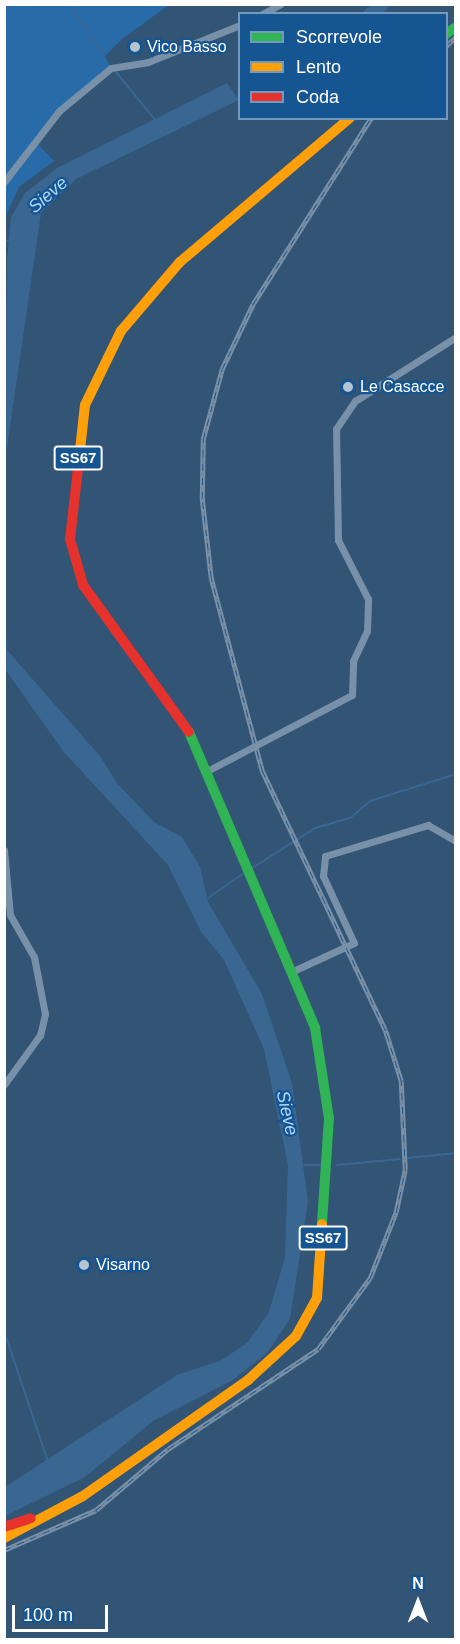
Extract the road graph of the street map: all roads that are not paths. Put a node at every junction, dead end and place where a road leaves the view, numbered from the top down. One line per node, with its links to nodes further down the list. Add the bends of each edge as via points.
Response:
1 (281, 4): 2 (street)
2 (266, 12)
3 (238, 26): 5 (street, via 148,62 111,68 59,111)
4 (348, 120): 7 (main road, SS67, via 159,283 105,355 85,405 70,539 75,572 186,724)
5 (4, 182)
6 (456, 337): 7 (street, via 355,401 336,429 338,540 369,599 368,631 353,661 352,695)
7 (209, 770): 10 (main road, SS67)
8 (456, 841): 10 (street, via 428,825 325,856 323,876 354,943)
9 (4, 850): 11 (street, via 10,915 34,957 45,1014 31,1051)
10 (293, 971): 12 (main road, SS67, via 315,1028 328,1097 320,1279 310,1315 296,1336 248,1380)
11 (4, 1085)
12 (83, 1496): 13 (main road); 14 (main road, SS67)
13 (4, 1527)
14 (4, 1538)

